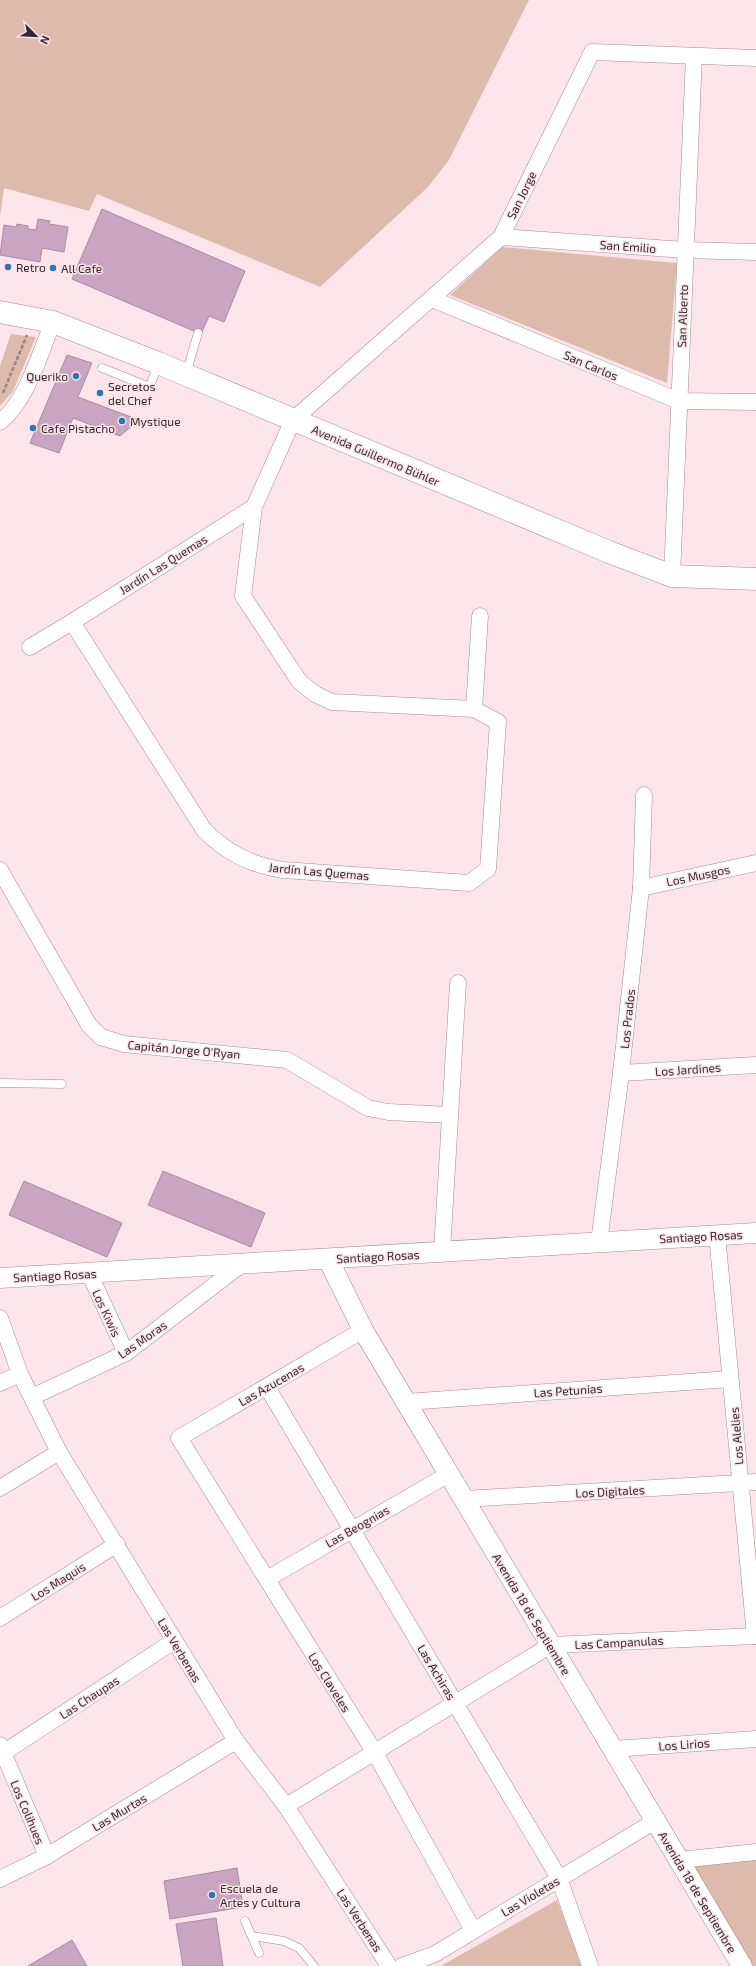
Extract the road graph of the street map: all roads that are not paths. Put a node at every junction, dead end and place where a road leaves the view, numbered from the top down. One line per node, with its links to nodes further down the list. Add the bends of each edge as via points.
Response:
1 (694, 56): 2 (street, San Jorge); 3 (street, San Jorge, via 592,52); 4 (street, San Alberto)
2 (756, 58)
3 (501, 236): 4 (street, San Emilio); 6 (street, San Jorge)
4 (685, 250): 5 (street, San Emilio); 13 (street, San Alberto)
5 (756, 252)
6 (432, 299): 13 (street, San Carlos); 15 (street, San Jorge)
7 (0, 312): 8 (main road, Avenida Guillermo Bühler)
8 (53, 322): 10 (main road, Avenida Guillermo Bühler); 16 (street, via 25,391)
9 (198, 333): 12 (lane)
10 (158, 363): 11 (lane, via 150,387); 12 (main road, Avenida Guillermo Bühler)
11 (102, 368)
12 (186, 374): 15 (main road, Avenida Guillermo Bühler)
13 (679, 401): 14 (street, San Carlos); 18 (street, San Alberto)
14 (756, 402)
15 (293, 420): 17 (street, Jardín Las Quemas); 18 (main road, Avenida Guillermo Bühler)
16 (0, 422)
17 (254, 507): 21 (street, Jardín Las Quemas); 23 (street, Jardín Las Quemas, via 243,596 306,688 332,702)
18 (672, 576): 19 (main road, Avenida Guillermo Bühler)
19 (756, 578)
20 (480, 616): 23 (street)
21 (72, 622): 22 (street, Jardín Las Quemas); 23 (street, Jardín Las Quemas, via 204,830 226,850 268,868 470,883 488,869 498,722)
22 (30, 647)
23 (474, 709)
24 (644, 795): 27 (street, Los Prados)
25 (756, 863): 27 (street, Los Musgos)
26 (0, 870): 33 (street, Capitán Jorge O'Ryan, via 89,1025 101,1038 114,1042 287,1060 368,1108 388,1112)
27 (641, 888): 30 (street, Los Prados)
28 (458, 983): 33 (street)
29 (756, 1065): 30 (street, Los Jardines)
30 (621, 1073): 36 (street, Los Prados)
31 (0, 1083): 32 (lane)
32 (62, 1084)
33 (450, 1115): 37 (street)
34 (756, 1233): 35 (street, Santiago Rosas)
35 (717, 1235): 36 (street, Santiago Rosas); 46 (street, Los Alelies)
36 (600, 1242): 37 (street, Santiago Rosas)
37 (442, 1252): 38 (street, Santiago Rosas)
38 (328, 1259): 39 (street, Santiago Rosas); 43 (street, Avenida 18 de Septiembre)
39 (242, 1264): 40 (street, Santiago Rosas); 44 (street, Las Moras)
40 (88, 1273): 41 (street, Santiago Rosas); 44 (street, Los Kiwis)
41 (0, 1278)
42 (0, 1318): 45 (street, Las Verbenas)
43 (363, 1330): 48 (street, Las Azucenas); 50 (street, Avenida 18 de Septiembre)
44 (126, 1353): 49 (street, Las Moras)
45 (20, 1374): 47 (street); 49 (street, Las Verbenas)
46 (730, 1379): 50 (street, Las Petunias); 55 (street, Los Alelies)
47 (0, 1383)
48 (267, 1387): 51 (street, Las Azucenas); 58 (street, Las Achiras)
49 (32, 1398): 52 (street, Las Verbenas)
50 (406, 1402): 53 (street, Avenida 18 de Septiembre)
51 (179, 1438): 60 (street, Los Claveles)
52 (59, 1452): 56 (street); 59 (street, Las Verbenas)
53 (449, 1474): 57 (street, Avenida 18 de Septiembre); 58 (street, Las Beognias)
54 (756, 1482): 55 (street, Los Digitales)
55 (740, 1483): 57 (street, Los Digitales); 62 (street, Los Alelies)
56 (0, 1488)
57 (464, 1499): 64 (street, Avenida 18 de Septiembre)
58 (352, 1529): 60 (street, Las Beognias); 65 (street, Las Achiras)
59 (116, 1544): 61 (street, Los Maquis); 63 (street, Las Verbenas)
60 (267, 1579): 70 (street, Los Claveles)
61 (0, 1618)
62 (755, 1636): 64 (street, Las Campanulas)
63 (174, 1641): 67 (street, Las Verbenas); 68 (street, Las Chaupas)
64 (551, 1645): 65 (street, Las Campanulas); 69 (street, Avenida 18 de Septiembre)
65 (456, 1704): 70 (street, Las Campanulas); 76 (street, Las Achiras)
66 (756, 1739): 69 (street, Los Lirios)
67 (236, 1741): 71 (street, Las Verbenas); 74 (street, Las Murtas)
68 (2, 1749): 74 (street, Los Colihues)
69 (613, 1749): 72 (street, Avenida 18 de Septiembre)
70 (375, 1753): 71 (street, Las Campanulas); 79 (street, Los Claveles)
71 (286, 1806): 83 (street, Las Verbenas)
72 (655, 1821): 75 (street, Avenida 18 de Septiembre); 76 (street, Las Violetas)
73 (756, 1852): 75 (street)
74 (47, 1856): 77 (street, Las Murtas)
75 (679, 1860): 86 (street, Avenida 18 de Septiembre)
76 (558, 1878): 79 (street, Las Violetas); 85 (street, Las Achiras)
77 (0, 1879)
78 (245, 1921): 80 (lane)
79 (473, 1930): 84 (street, Las Violetas, via 435,1954)
80 (252, 1936): 81 (lane); 82 (lane, via 284,1941 299,1948)
81 (259, 1953)
82 (314, 1966)
83 (389, 1966)
84 (402, 1966)
85 (590, 1966)
86 (742, 1966)

